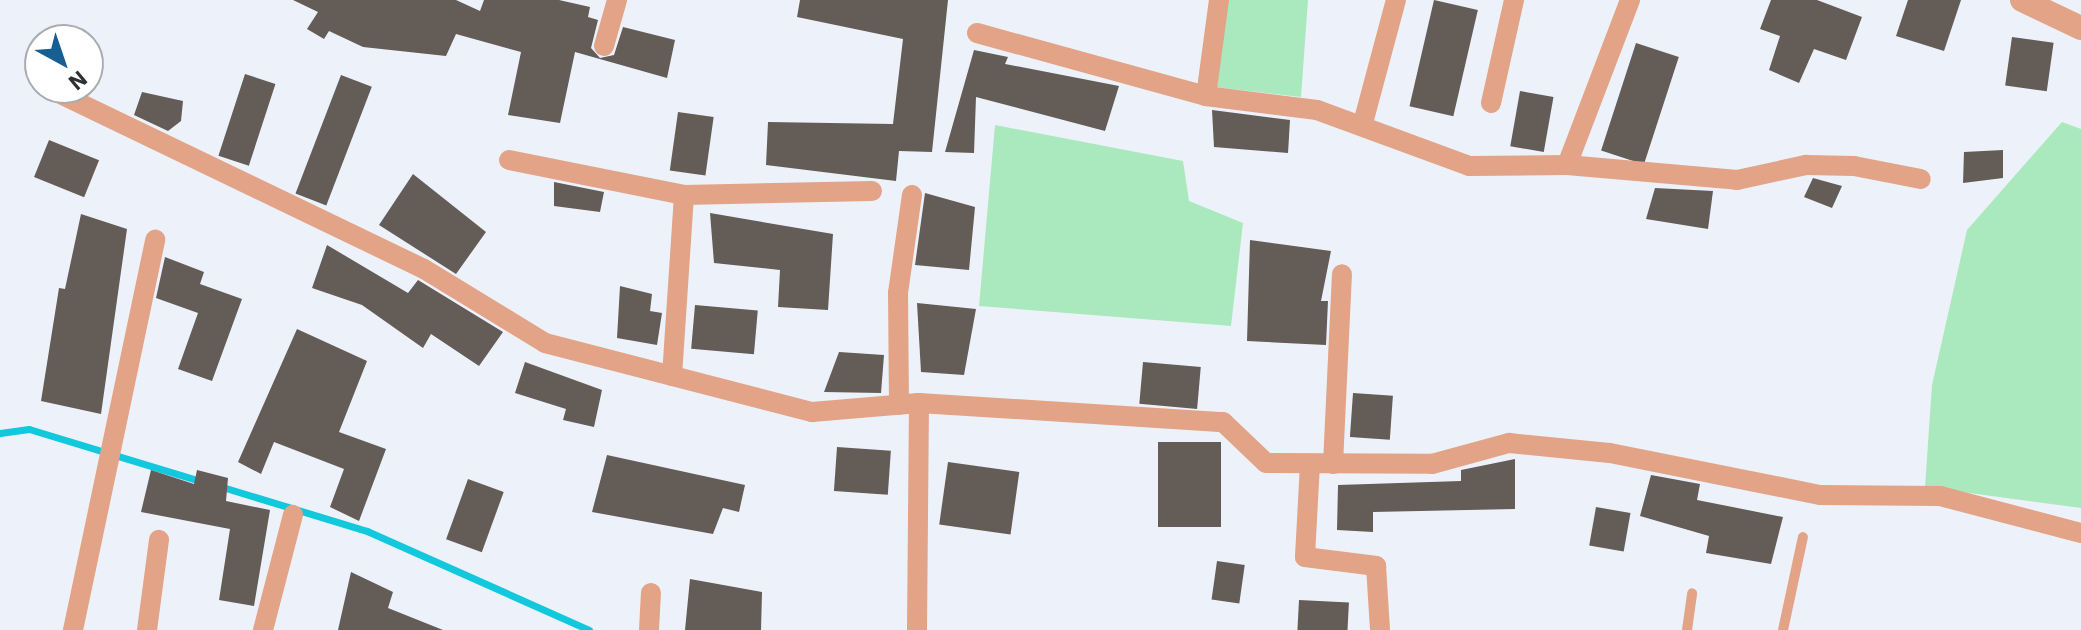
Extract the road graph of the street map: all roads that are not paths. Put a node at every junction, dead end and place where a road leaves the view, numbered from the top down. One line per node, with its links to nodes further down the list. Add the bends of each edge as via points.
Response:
1 (617, 0): 9 (street)
2 (1219, 0): 10 (street)
3 (1396, 0): 13 (street)
4 (1514, 0): 11 (street)
5 (1630, 0): 15 (street)
6 (2022, 0): 7 (street)
7 (2081, 28)
8 (977, 33): 10 (street)
9 (604, 46)
10 (1206, 96): 13 (street)
11 (1491, 103)
12 (81, 104): 22 (street, via 424,269 545,343)
13 (1363, 123): 15 (street, via 1469,166)
14 (509, 160): 18 (street)
15 (1567, 165): 16 (street, via 1737,180 1806,165 1854,166)
16 (1921, 179)
17 (872, 191): 18 (street)
18 (684, 195): 22 (street)
19 (912, 195): 23 (street, via 898,293)
20 (155, 240): 32 (street)
21 (1342, 274): 25 (street)
22 (672, 376): 23 (street, via 812,412)
23 (909, 404): 24 (street, via 1223,422 1266,463); 36 (street)
24 (1310, 464): 25 (street); 37 (street, via 1305,557 1376,566)
25 (1333, 464): 27 (street, via 1432,464 1509,443 1610,453 1820,495 1940,496)
26 (293, 515): 34 (street)
27 (2081, 533)
28 (1803, 537): 39 (lane)
29 (159, 540): 33 (street)
30 (651, 593): 35 (street)
31 (1692, 593): 38 (lane)
32 (73, 630)
33 (147, 630)
34 (263, 630)
35 (649, 630)
36 (917, 630)
37 (1380, 630)
38 (1687, 630)
39 (1783, 630)

